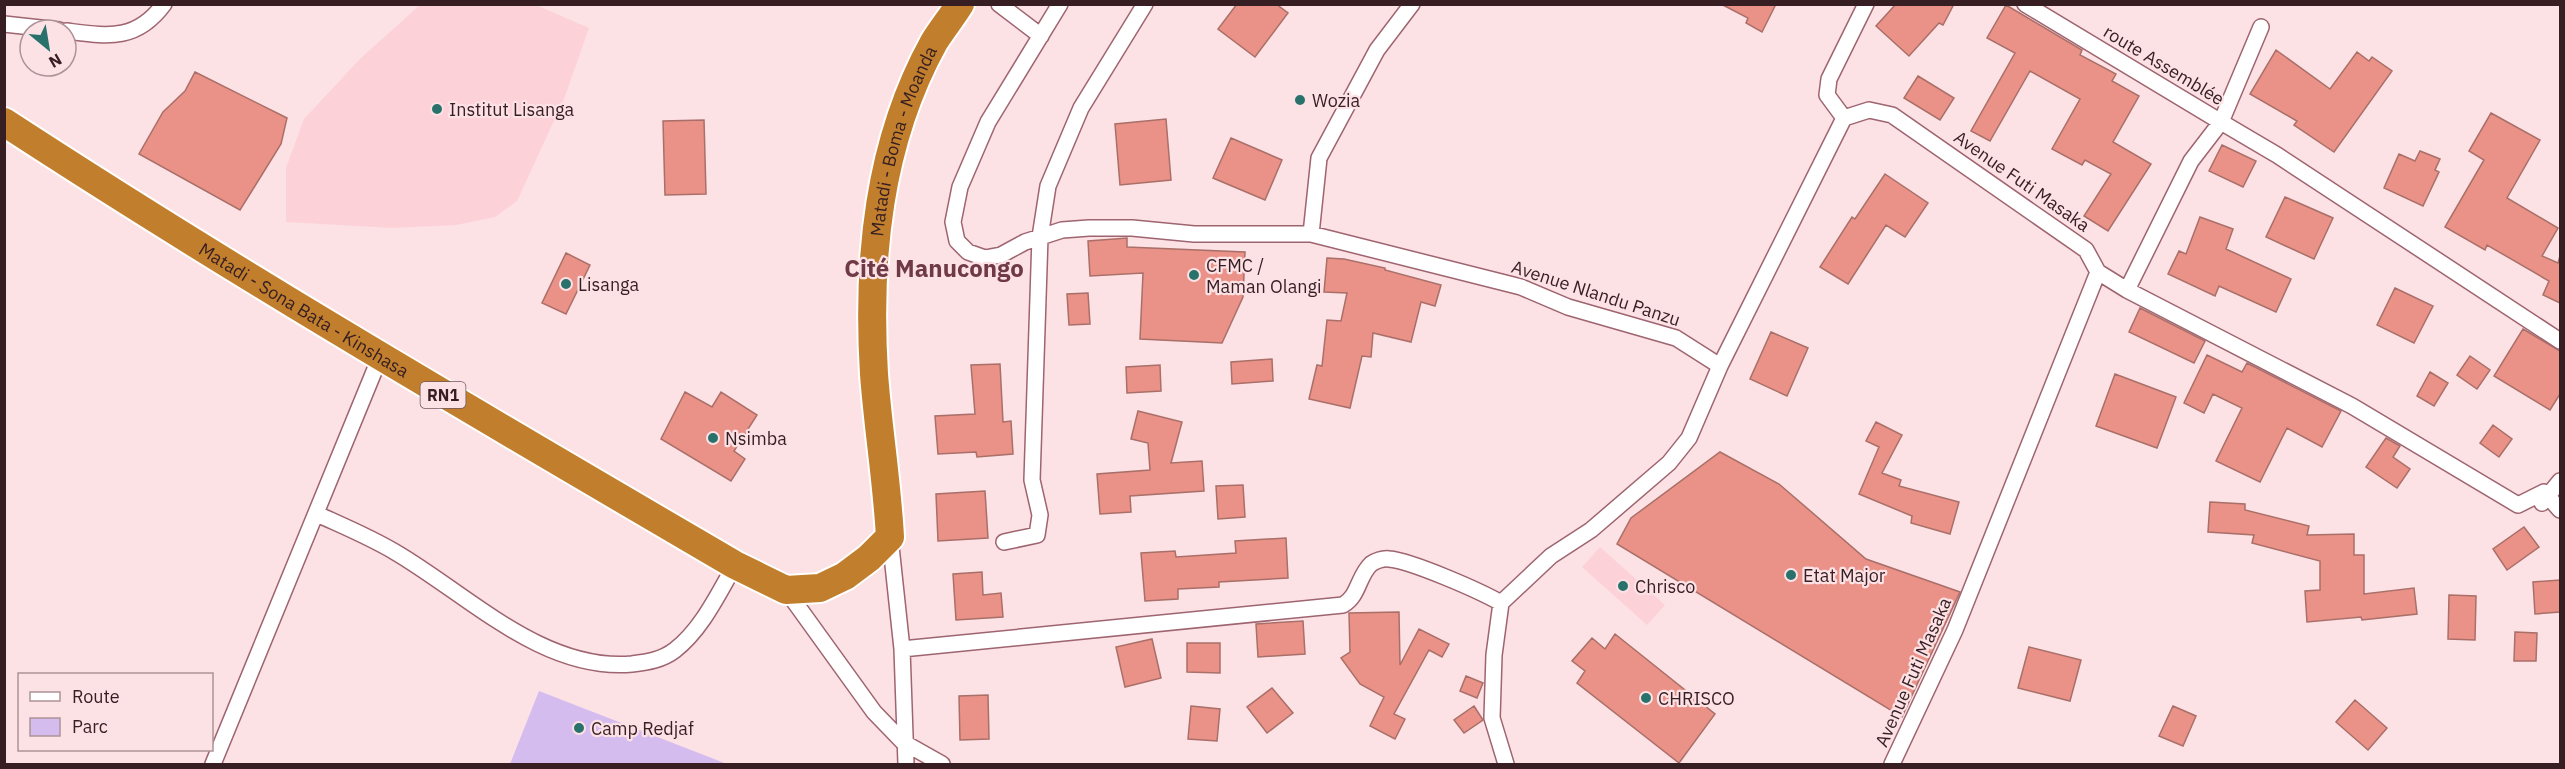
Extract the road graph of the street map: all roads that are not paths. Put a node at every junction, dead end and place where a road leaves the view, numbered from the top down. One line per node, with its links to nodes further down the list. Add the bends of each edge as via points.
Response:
1 (164, 4): 10 (street, via 142,26 121,35)
2 (960, 4): 26 (highway, Matadi - Boma - Moanda, via 934,42 900,120 881,187 874,261 874,373)
3 (999, 4): 11 (street)
4 (1060, 4): 11 (street)
5 (1145, 4): 16 (street, via 1081,108 1048,186)
6 (1412, 4): 15 (street, via 1377,50 1319,158)
7 (1866, 4): 12 (street, via 1829,79 1827,95)
8 (2025, 4): 14 (street, route Assemblée)
9 (2261, 27): 14 (street)
10 (78, 32)
11 (1041, 36): 16 (street, Avenue Nlandu Panzu, via 988,122 960,187 953,222 957,241 968,252 985,258)
12 (1844, 118): 17 (street, Avenue Futi Masaka, via 1869,110 1892,115 2086,250); 21 (street)
13 (4, 122): 20 (highway, Matadi - Sona Bata - Kinshasa / RN1)
14 (2221, 122): 18 (street, via 2191,161); 19 (street, route Assemblée)
15 (1311, 234): 16 (street, Avenue Nlandu Panzu, via 1194,234 1089,228); 21 (street, Avenue Nlandu Panzu, via 1521,287 1568,307 1677,338)
16 (1040, 237): 27 (street, via 1032,480 1040,515 1037,536)
17 (2098, 272): 18 (street); 37 (street, Avenue Futi Masaka, via 1955,630)
18 (2127, 290): 23 (street, via 2352,406 2518,505)
19 (2560, 341)
20 (380, 357): 25 (street); 28 (highway, Matadi - Sona Bata - Kinshasa / RN1)
21 (1720, 366): 30 (street, via 1689,438 1669,463 1591,530 1551,556)
22 (2560, 481): 23 (street)
23 (2546, 495): 24 (street)
24 (2560, 510)
25 (317, 514): 28 (street, via 394,551 532,640 578,660 615,665 652,662 675,650 703,620); 33 (street)
26 (890, 537): 29 (highway, Matadi - Sona Bata - Kinshasa / RN1, via 846,576 820,588); 31 (street)
27 (1004, 542)
28 (735, 565): 29 (highway, Matadi - Sona Bata - Kinshasa / RN1)
29 (786, 590): 32 (street, via 874,712)
30 (1501, 603): 31 (street, via 1487,594 1387,558 1373,562 1351,601 1343,606); 36 (street, via 1492,718)
31 (902, 649): 32 (street)
32 (903, 742): 34 (street); 35 (street)
33 (213, 765)
34 (906, 765)
35 (942, 765)
36 (1506, 765)
37 (1892, 765)

